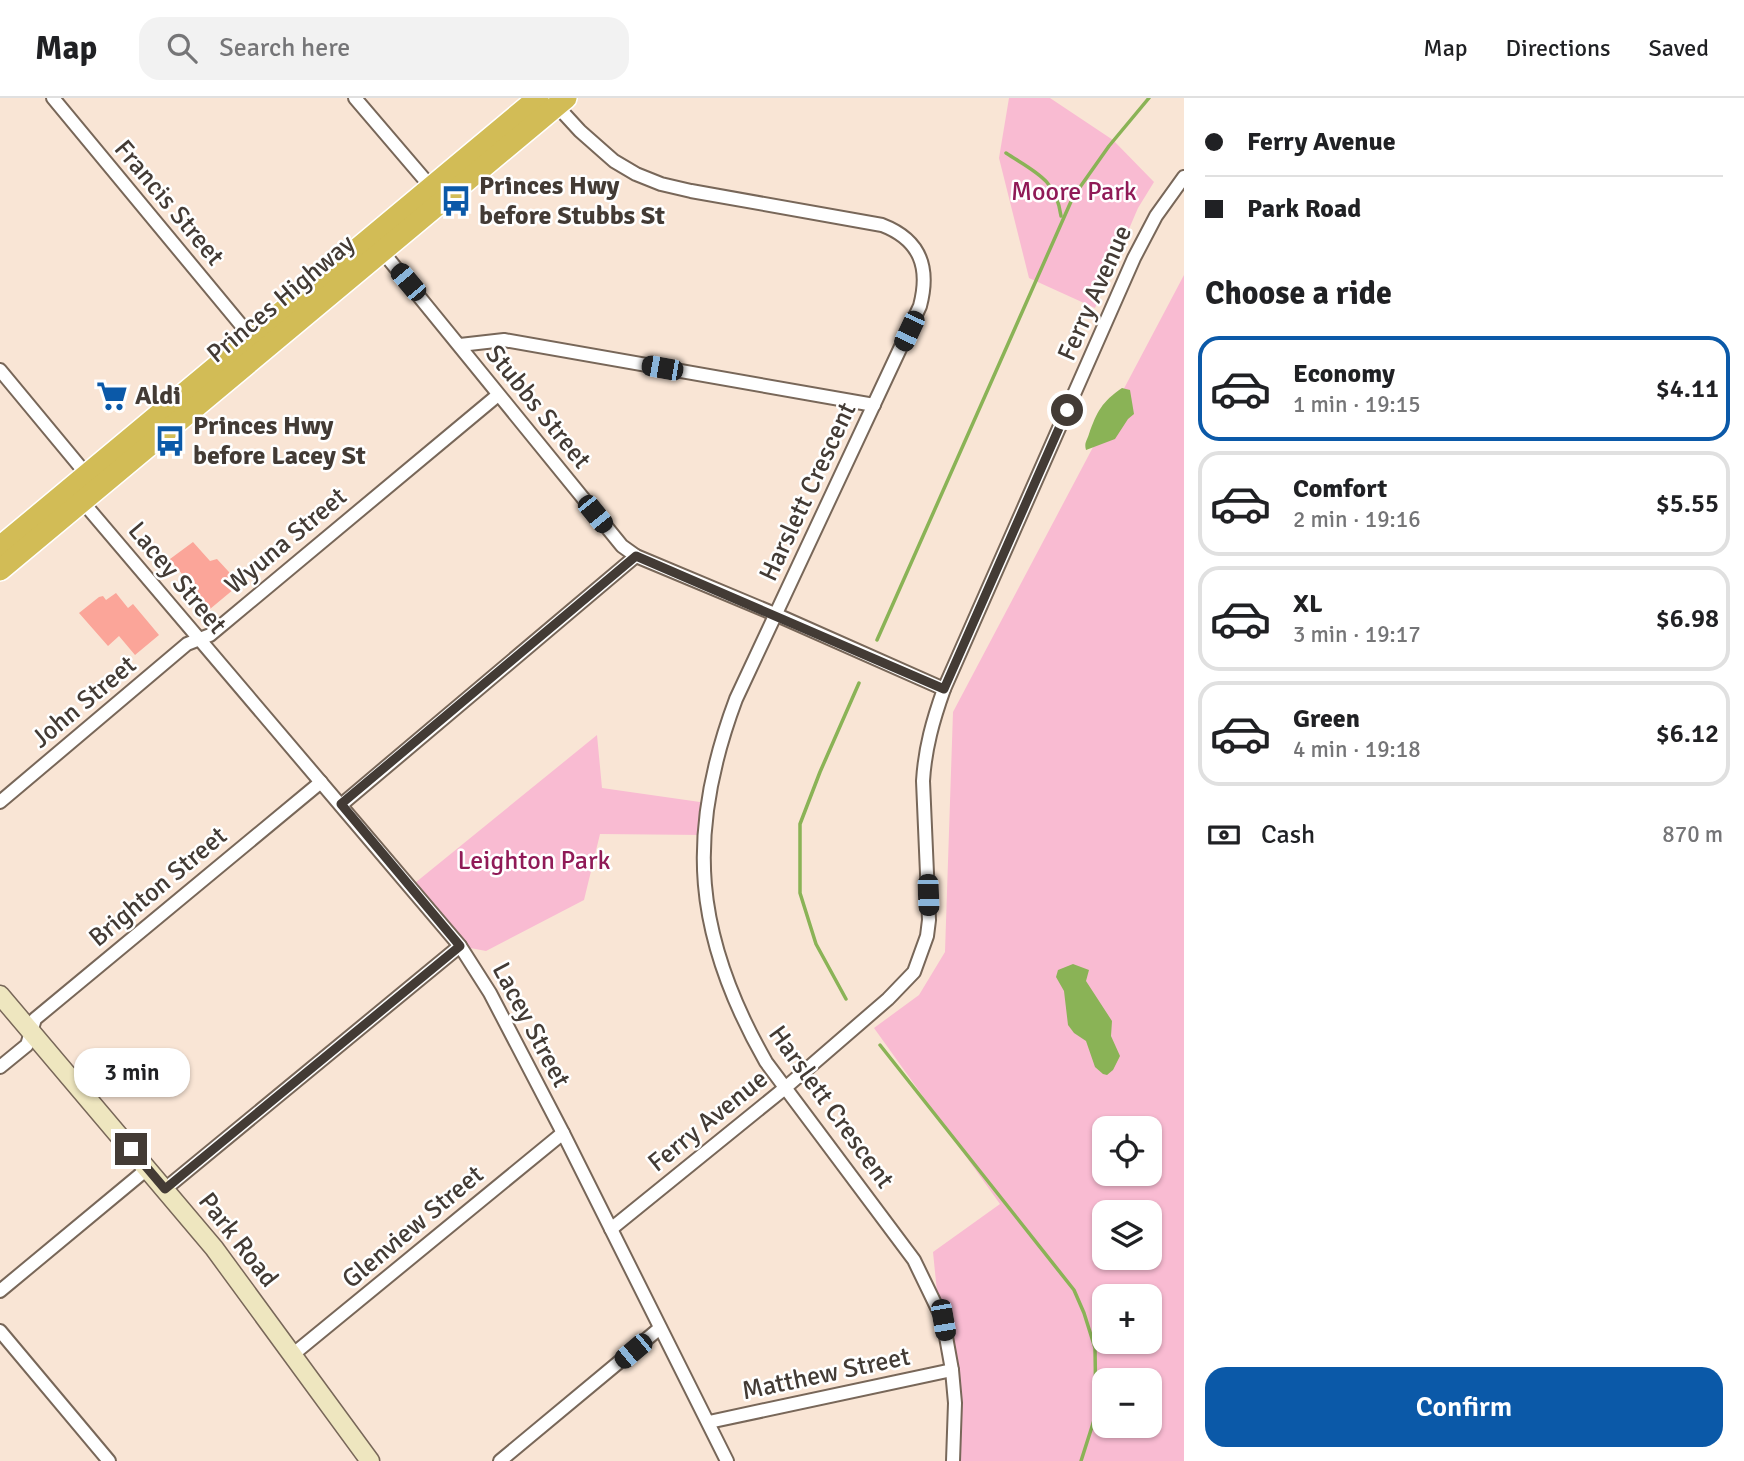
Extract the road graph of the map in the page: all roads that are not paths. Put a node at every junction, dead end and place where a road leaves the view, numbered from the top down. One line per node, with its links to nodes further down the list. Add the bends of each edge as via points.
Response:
1 (52, 98): 7 (street, Francis Street)
2 (355, 98): 5 (street)
3 (553, 101): 5 (highway, Princes Highway); 6 (highway, Princes Highway); 11 (street, Harslett Crescent, via 593,143 636,174 691,191 883,225 906,237 922,260 924,290)
4 (1184, 177): 19 (street, Ferry Avenue, via 1134,258)
5 (431, 187): 7 (highway, Princes Highway)
6 (382, 251): 8 (street, Stubbs Street); 13 (highway, Princes Highway)
7 (251, 337): 12 (highway, Princes Highway)
8 (460, 345): 10 (street, Stubbs Street); 11 (street, via 504,340)
9 (0, 370): 12 (street)
10 (498, 395): 15 (street, Stubbs Street, via 622,546); 18 (street, Wyuna Street)
11 (874, 405): 17 (street, Harslett Crescent)
12 (87, 475): 14 (highway, Princes Highway)
13 (82, 501): 16 (highway, Princes Highway); 18 (street, Lacey Street)
14 (0, 547)
15 (636, 556): 17 (street, Stubbs Street); 22 (street)
16 (0, 570)
17 (776, 615): 19 (street, Stubbs Street); 27 (street, Harslett Crescent, via 724,730 707,803 703,857 723,975 749,1033)
18 (199, 640): 20 (street, Lacey Street); 21 (street, John Street, via 187,644)
19 (944, 689): 27 (street, Ferry Avenue, via 924,758 929,920 922,956 902,986)
20 (321, 782): 22 (street, Lacey Street); 25 (street, Brighton Street, via 35,1019)
21 (0, 802)
22 (341, 804): 23 (street, Lacey Street)
23 (460, 946): 28 (street, Lacey Street, via 490,993); 30 (street)
24 (0, 995): 25 (main road, Park Road)
25 (31, 1032): 26 (street, Brighton Street, via 27,1045); 29 (main road, Park Road)
26 (0, 1067)
27 (785, 1088): 31 (street, Ferry Avenue); 36 (street, Harslett Crescent, via 914,1260 943,1320)
28 (563, 1133): 31 (street, Lacey Street); 35 (street, Glenview Street)
29 (147, 1169): 30 (main road, Park Road); 32 (street)
30 (165, 1189): 35 (main road, Park Road, via 214,1248)
31 (611, 1229): 33 (street, Lacey Street)
32 (0, 1291)
33 (660, 1328): 37 (street, Lacey Street); 40 (street)
34 (0, 1331): 38 (street)
35 (291, 1356): 39 (main road, Park Road)
36 (952, 1370): 37 (street, Matthew Street); 42 (street, Harslett Crescent)
37 (709, 1422): 41 (street, Lacey Street)
38 (109, 1461)
39 (370, 1461)
40 (500, 1461)
41 (727, 1461)
42 (953, 1461)

